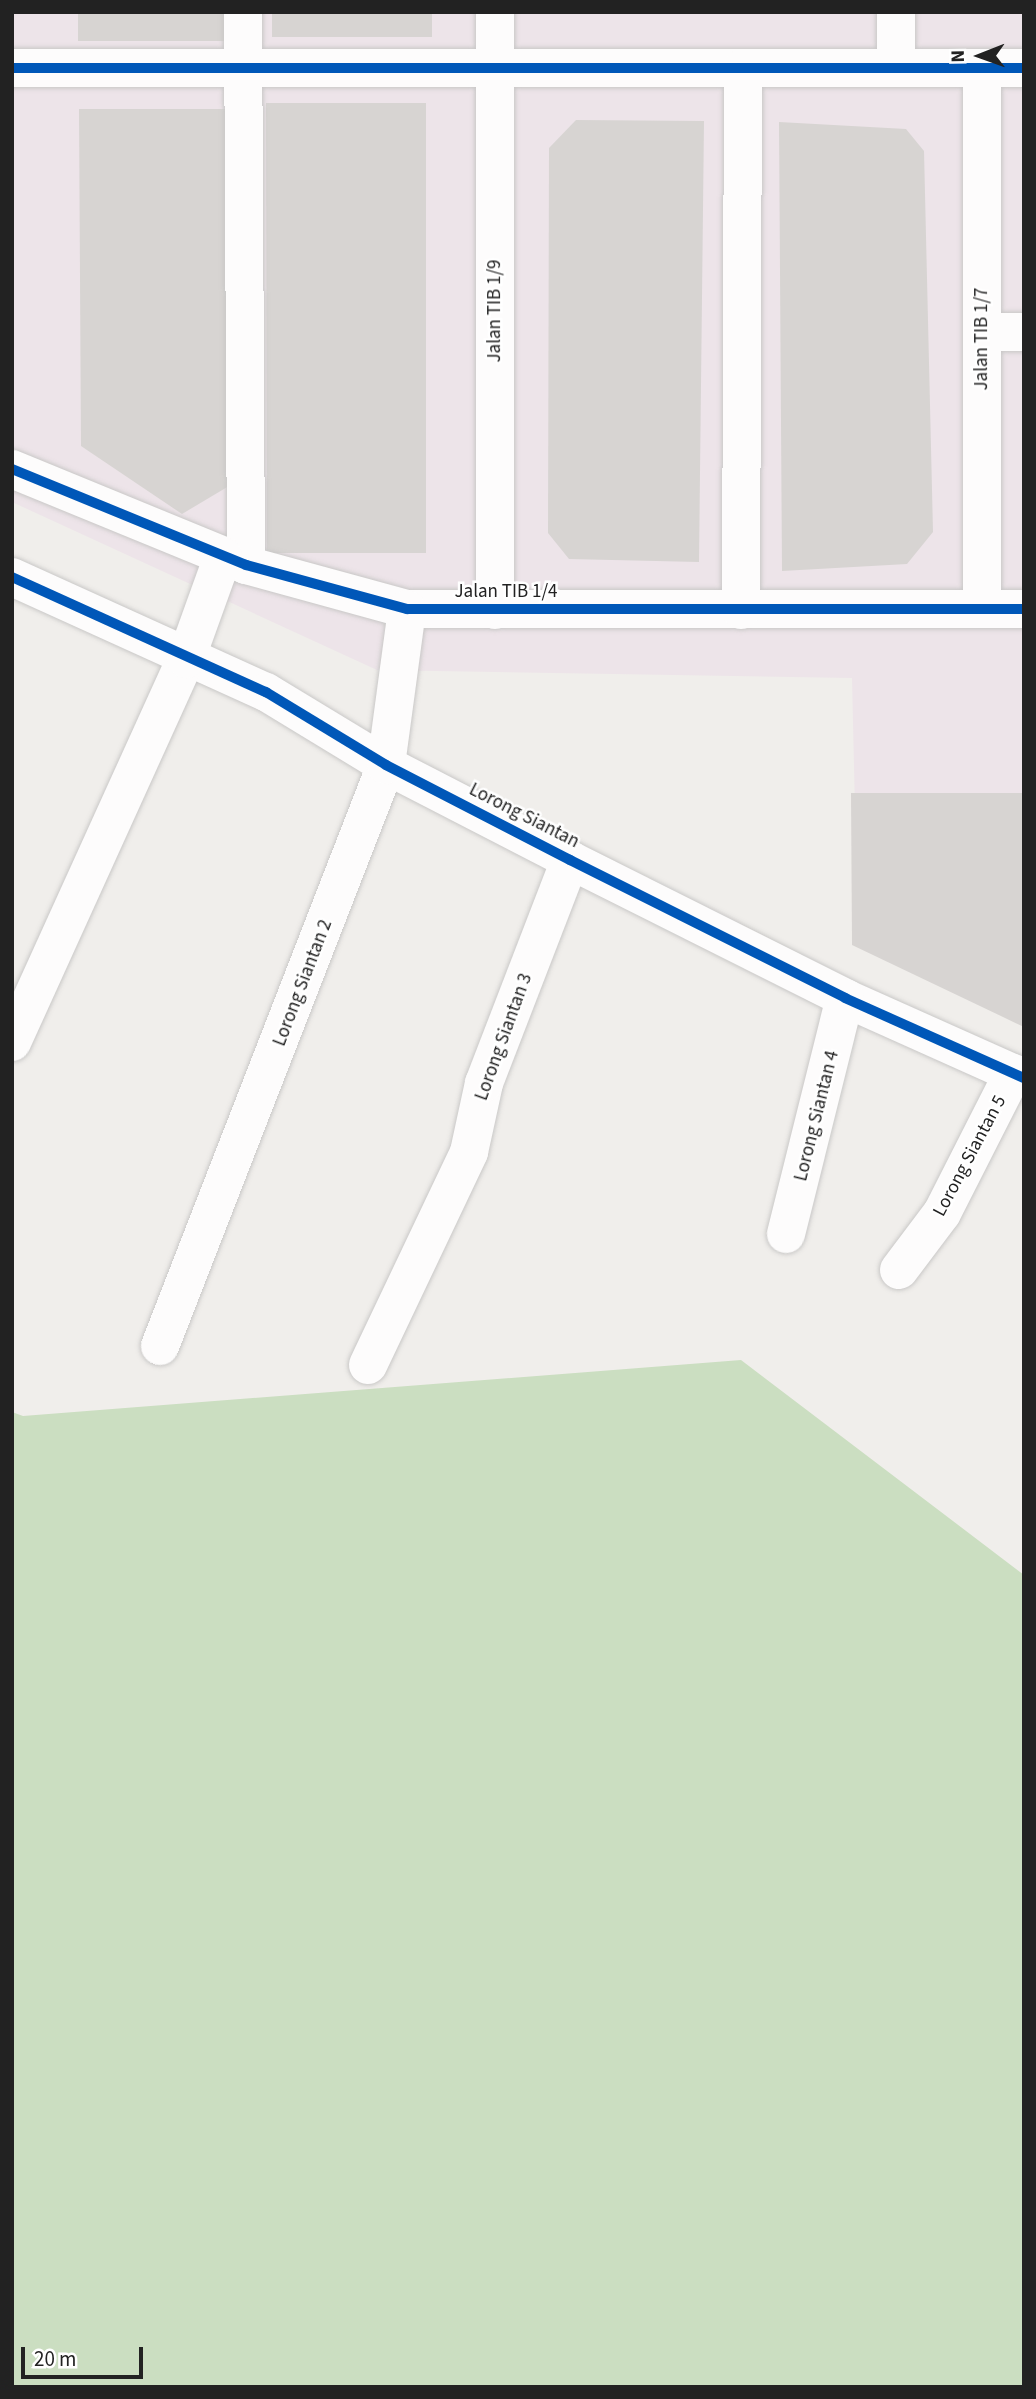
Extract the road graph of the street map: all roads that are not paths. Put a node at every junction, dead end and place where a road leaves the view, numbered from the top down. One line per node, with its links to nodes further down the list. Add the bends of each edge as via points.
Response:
1 (243, 12): 5 (street)
2 (495, 12): 6 (street, Jalan TIB 1/9)
3 (896, 12): 8 (street)
4 (12, 68): 5 (street)
5 (242, 68): 6 (street); 14 (street)
6 (495, 68): 7 (street); 18 (street, Jalan TIB 1/9)
7 (743, 68): 8 (street); 19 (street)
8 (896, 68): 9 (street)
9 (982, 68): 10 (street); 11 (street, Jalan TIB 1/7)
10 (1024, 68)
11 (982, 332): 12 (street); 20 (street, Jalan TIB 1/7)
12 (1024, 332)
13 (12, 469): 14 (street, Jalan TIB 1/4)
14 (234, 561): 16 (street, Jalan TIB 1/4); 21 (street)
15 (12, 577): 21 (street, Lorong Siantan)
16 (407, 609): 18 (street, Jalan TIB 1/4); 22 (street, Lorong Siantan 2)
17 (1024, 609): 20 (street, Jalan TIB 1/4)
18 (495, 610): 19 (street, Jalan TIB 1/4)
19 (741, 610): 20 (street, Jalan TIB 1/4)
20 (982, 610)
21 (186, 659): 22 (street, Lorong Siantan, via 267,692); 25 (street)
22 (387, 765): 23 (street, Lorong Siantan); 29 (street, Lorong Siantan 2)
23 (570, 860): 24 (street, Lorong Siantan); 30 (street, Lorong Siantan 3, via 484,1083 470,1152)
24 (845, 998): 26 (street, Lorong Siantan); 27 (street, Lorong Siantan 4)
25 (12, 1042)
26 (1018, 1075): 28 (street, Lorong Siantan 5, via 942,1213)
27 (786, 1234)
28 (899, 1270)
29 (160, 1346)
30 (368, 1365)

